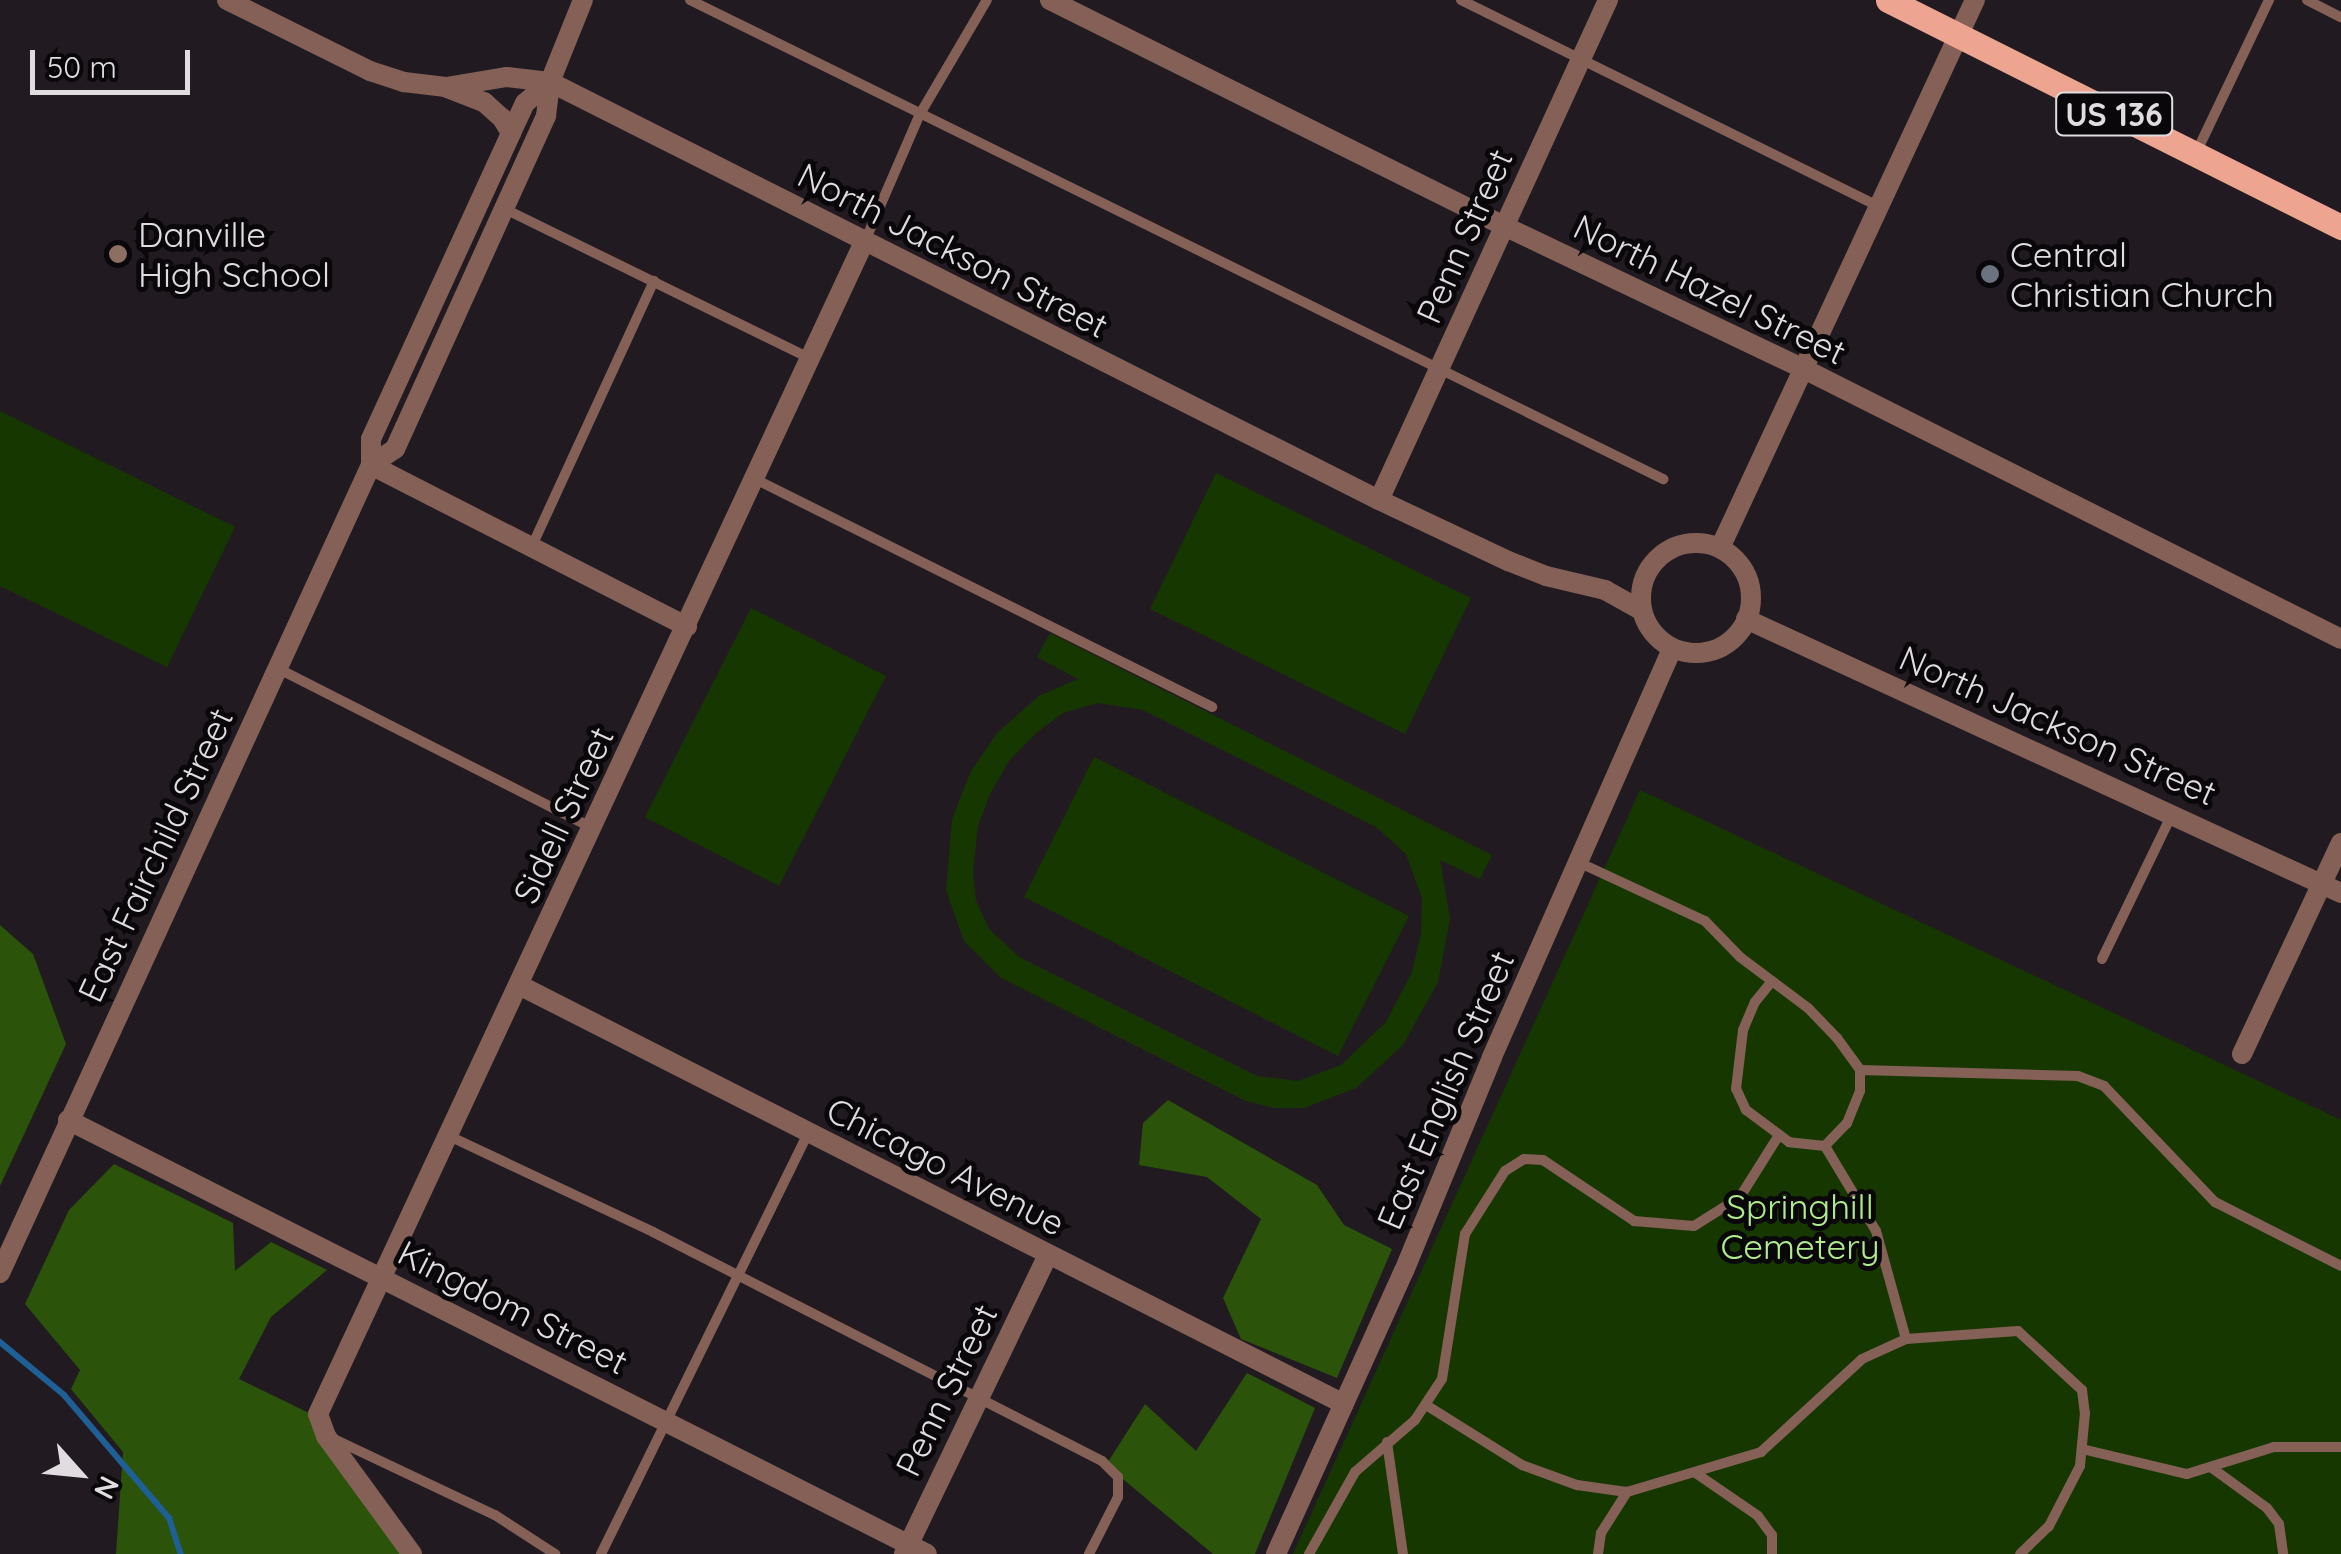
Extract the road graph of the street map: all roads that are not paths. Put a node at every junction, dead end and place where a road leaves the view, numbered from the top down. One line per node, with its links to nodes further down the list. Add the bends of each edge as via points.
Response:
1 (226, 0): 16 (street, North Jackson Street, via 370,72)
2 (583, 0): 15 (street, East Fairchild Street)
3 (690, 0): 17 (lane)
4 (987, 0): 17 (lane)
5 (1050, 0): 22 (street, North Hazel Street)
6 (1461, 0): 14 (lane)
7 (1608, 0): 14 (street, Penn Street)
8 (1888, 0): 13 (main road, US 136)
9 (1975, 0): 13 (street)
10 (2269, 0): 19 (lane)
11 (2306, 0): 12 (lane)
12 (2341, 17)
13 (1958, 36): 19 (main road, US 136); 20 (street)
14 (1580, 59): 20 (lane); 22 (street, Penn Street)
15 (550, 82): 16 (street, North Jackson Street, via 507,77); 18 (street, East Fairchild Street, via 525,103); 21 (street, East Fairchild Street, via 546,116); 24 (street, North Jackson Street)
16 (446, 87): 18 (street, via 484,102)
17 (920, 114): 24 (lane); 27 (lane)
18 (510, 133): 29 (street, East Fairchild Street, via 371,439)
19 (2196, 154): 23 (main road, US 136)
20 (1878, 206): 28 (street)
21 (504, 208): 25 (lane); 29 (street, East Fairchild Street, via 394,448)
22 (1504, 226): 27 (street, Penn Street); 28 (street, North Hazel Street)
23 (2341, 227)
24 (864, 242): 26 (street, Sidell Street); 32 (street, North Jackson Street)
25 (654, 281): 26 (lane); 33 (lane)
26 (811, 359): 30 (street, Sidell Street)
27 (1440, 368): 31 (lane); 32 (street, Penn Street)
28 (1802, 368): 34 (street); 38 (street, North Hazel Street)
29 (371, 465): 33 (street); 40 (street, East Fairchild Street)
30 (755, 478): 37 (street, Sidell Street); 41 (lane)
31 (1663, 479)
32 (1379, 500): 35 (street, North Jackson Street, via 1508,561 1605,590)
33 (532, 546): 37 (street)
34 (1720, 548): 35 (street, via 1704,542 1671,550 1645,578); 36 (street, via 1748,576)
35 (1640, 610): 39 (street, via 1656,638)
36 (1746, 620): 39 (street, via 1718,650); 42 (street, North Jackson Street)
37 (686, 627): 43 (street, Sidell Street)
38 (2341, 639)
39 (1672, 649): 45 (street, East English Street)
40 (277, 668): 43 (lane); 52 (street, East Fairchild Street)
41 (1212, 707)
42 (2173, 813): 46 (street, North Jackson Street); 47 (lane)
43 (593, 828): 49 (street, Sidell Street)
44 (2341, 843): 46 (street)
45 (1578, 862): 48 (lane, via 1705,922); 64 (street, East English Street)
46 (2332, 888): 50 (street)
47 (2102, 959)
48 (1772, 982): 51 (lane, via 1808,1008); 55 (lane, via 1743,1030 1736,1089 1746,1110)
49 (519, 985): 53 (street, Chicago Avenue); 54 (street, Sidell Street)
50 (2242, 1054)
51 (1860, 1070): 56 (lane, via 1847,1123); 58 (lane, via 2078,1076 2104,1086 2216,1202)
52 (68, 1120): 59 (street, East Fairchild Street); 60 (street, Kingdom Street)
53 (809, 1132): 57 (street, Chicago Avenue); 61 (lane)
54 (446, 1135): 60 (street, Sidell Street); 61 (lane)
55 (1779, 1135): 56 (lane); 65 (lane, via 1740,1197 1694,1226 1634,1221 1543,1160 1524,1159 1505,1171 1466,1234 1442,1380)
56 (1825, 1146): 62 (lane, via 1876,1231)
57 (1048, 1255): 63 (street, Penn Street); 64 (street, Chicago Avenue)
58 (2341, 1266)
59 (0, 1273)
60 (381, 1276): 66 (street, Kingdom Street); 67 (street, Sidell Street, via 318,1414)
61 (736, 1276): 63 (lane); 66 (lane)
62 (1906, 1339): 70 (lane, via 2018,1331 2082,1390); 72 (lane, via 1862,1359 1761,1452)
63 (976, 1398): 74 (street, Penn Street); 78 (lane, via 1102,1461 1118,1477 1118,1497)
64 (1344, 1404): 79 (street, East English Street)
65 (1426, 1404): 68 (lane); 73 (lane, via 1522,1465 1577,1485)
66 (665, 1421): 74 (street, Kingdom Street); 77 (lane)
67 (326, 1436): 75 (street); 76 (lane, via 495,1515)
68 (1387, 1442): 80 (lane, via 1354,1472); 81 (lane)
69 (2341, 1447): 71 (lane, via 2274,1447)
70 (2082, 1449): 71 (lane, via 2187,1474); 84 (lane, via 2049,1526)
71 (2212, 1468): 85 (lane, via 2267,1508 2278,1524)
72 (1698, 1474): 73 (lane); 83 (lane, via 1758,1516 1772,1535)
73 (1628, 1492): 82 (lane, via 1602,1533)
74 (913, 1551)
75 (412, 1554)
76 (554, 1554)
77 (601, 1554)
78 (1089, 1554)
79 (1276, 1554)
80 (1309, 1554)
81 (1403, 1554)
82 (1598, 1554)
83 (1772, 1554)
84 (2020, 1554)
85 (2283, 1554)

